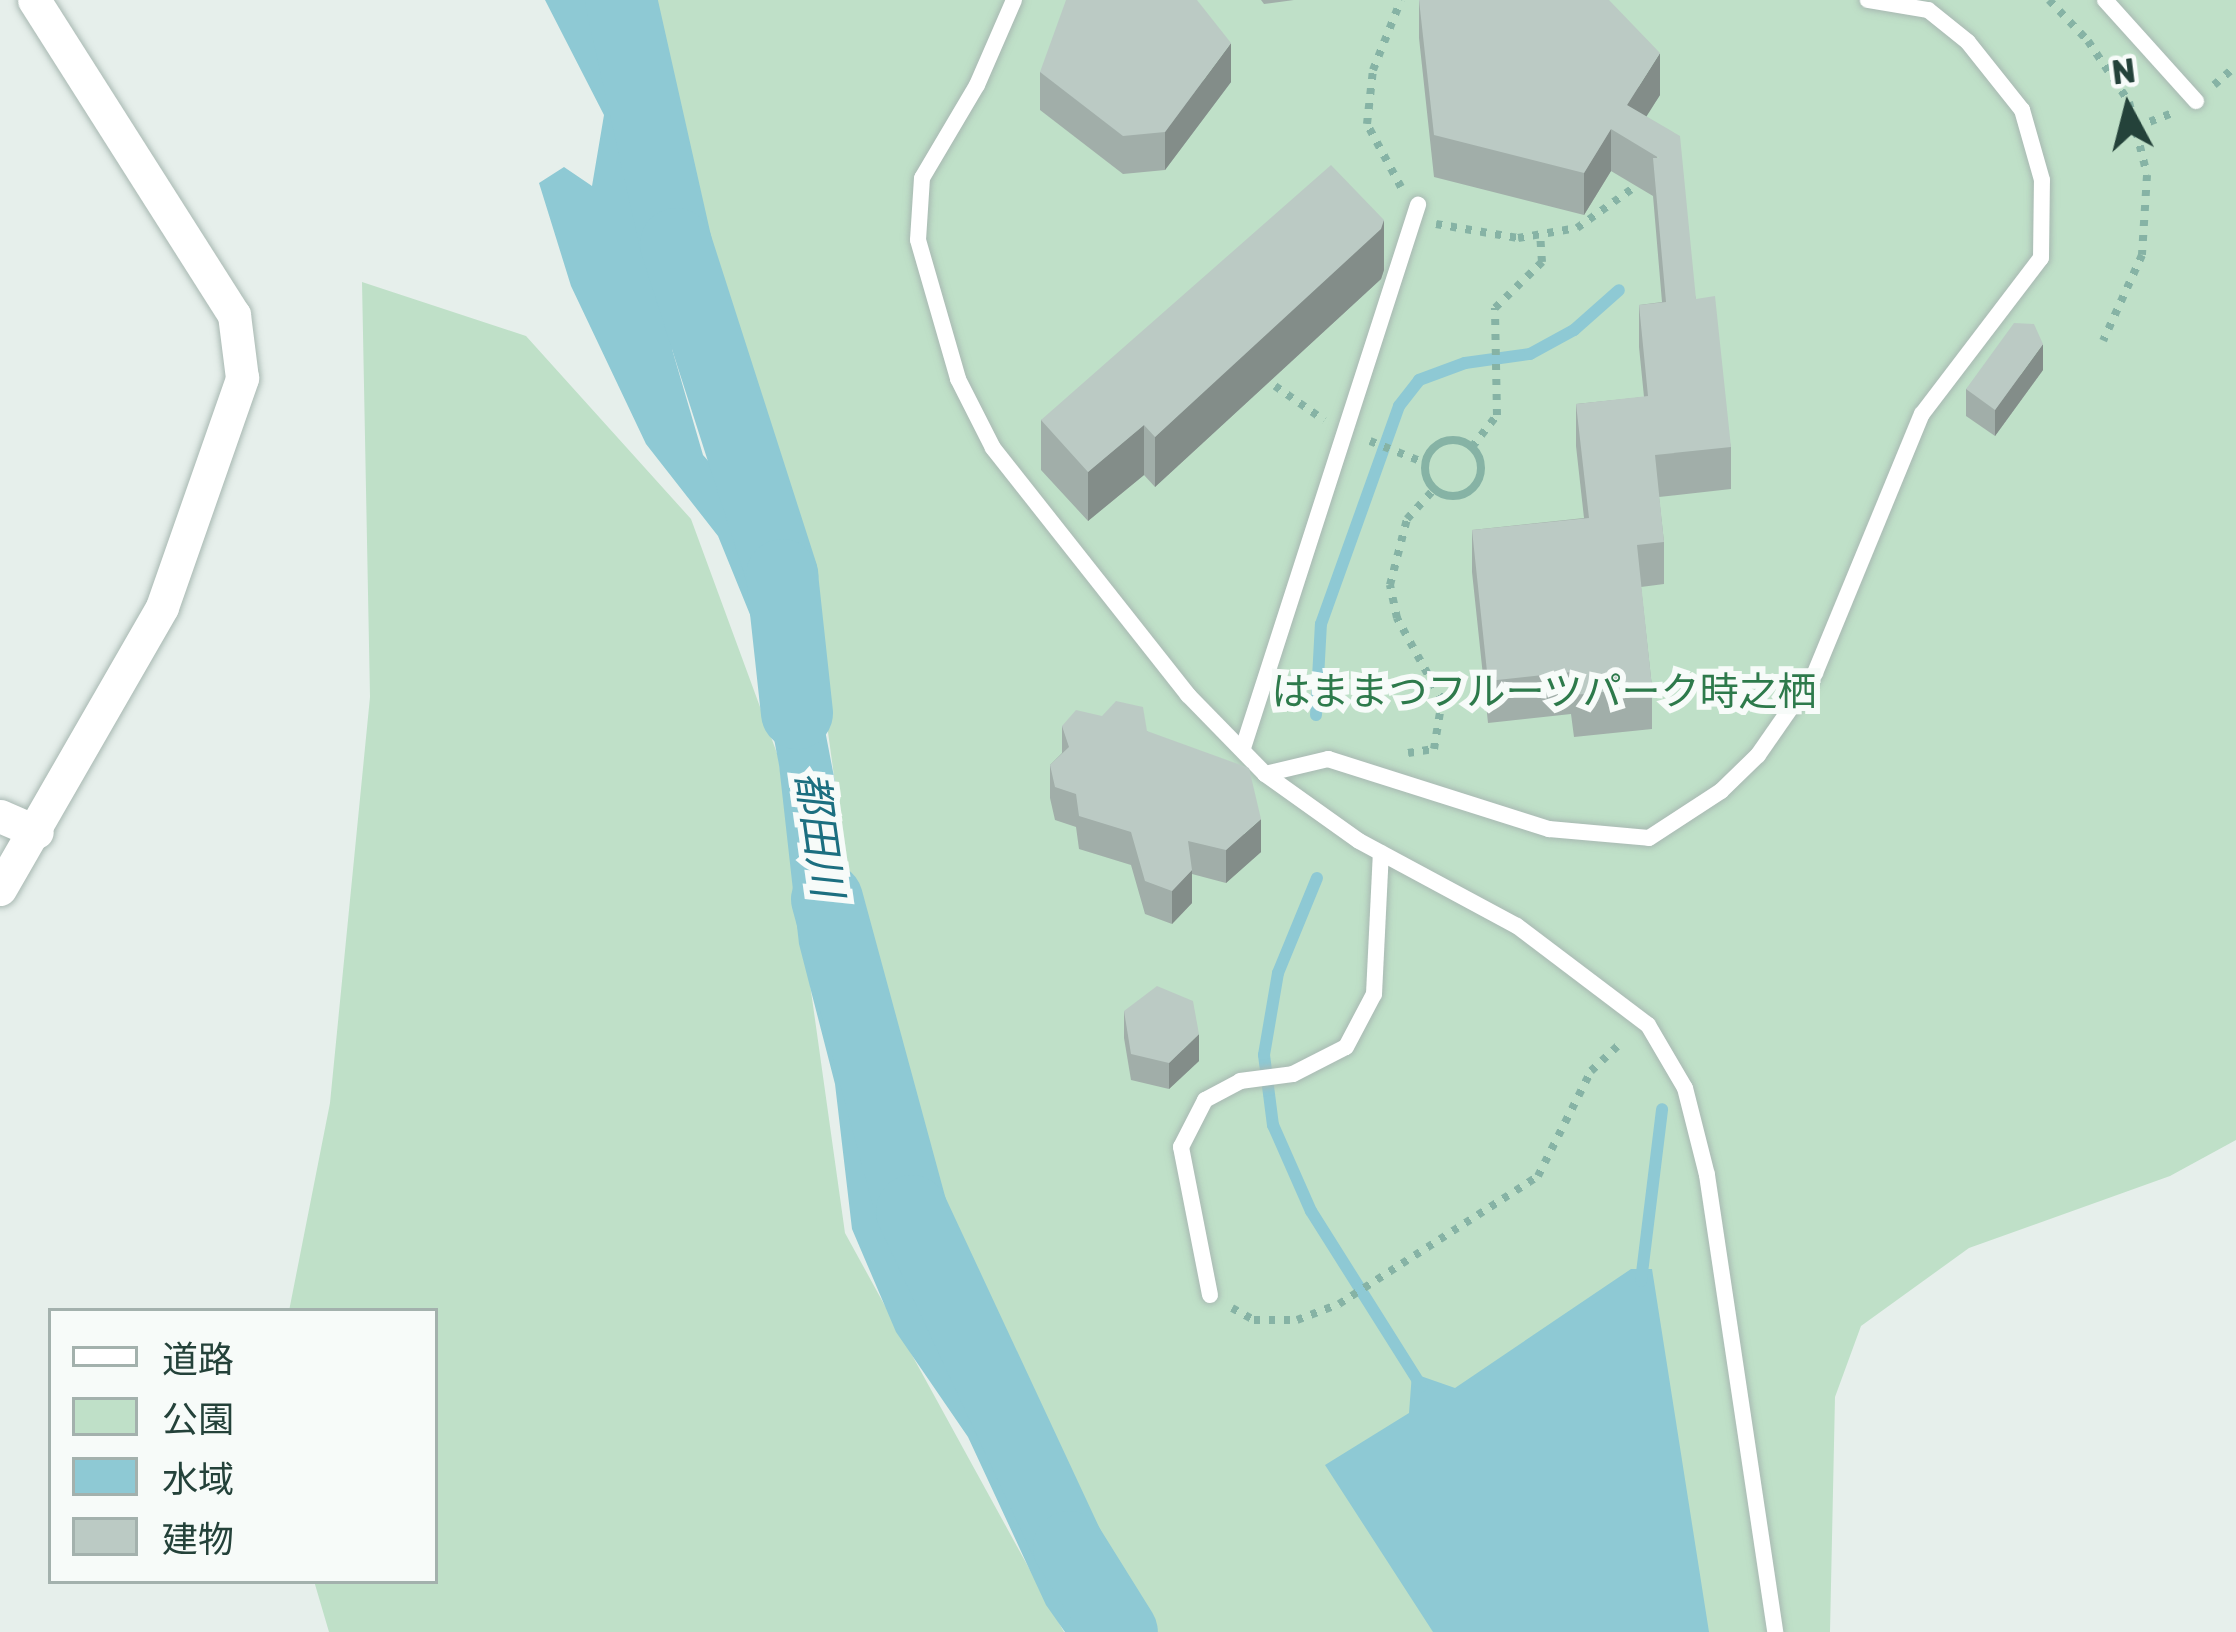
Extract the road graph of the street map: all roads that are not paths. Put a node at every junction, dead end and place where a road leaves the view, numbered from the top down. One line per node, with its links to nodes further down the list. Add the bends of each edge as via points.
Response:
1 (34, 0): 10 (street, via 234,315 242,378 162,607)
2 (1014, 0): 7 (lane, via 977,85 922,178 918,240 932,308 992,448 1188,695)
3 (1868, 0): 8 (lane, via 1928,10 1968,41 2022,110 2042,180 2041,259 1922,414 1815,673 1745,767 1649,838 1549,830 1328,759)
4 (2105, 0): 5 (lane)
5 (2195, 101)
6 (1418, 206): 7 (lane)
7 (1243, 748): 8 (lane)
8 (1265, 774): 11 (lane)
9 (0, 816): 10 (street)
10 (37, 832): 12 (street)
11 (1381, 854): 13 (lane, via 1374,994 1346,1047 1205,1100 1181,1147); 14 (lane, via 1517,926 1648,1025 1685,1088 1707,1175)
12 (0, 889)
13 (1210, 1295)
14 (1775, 1632)

